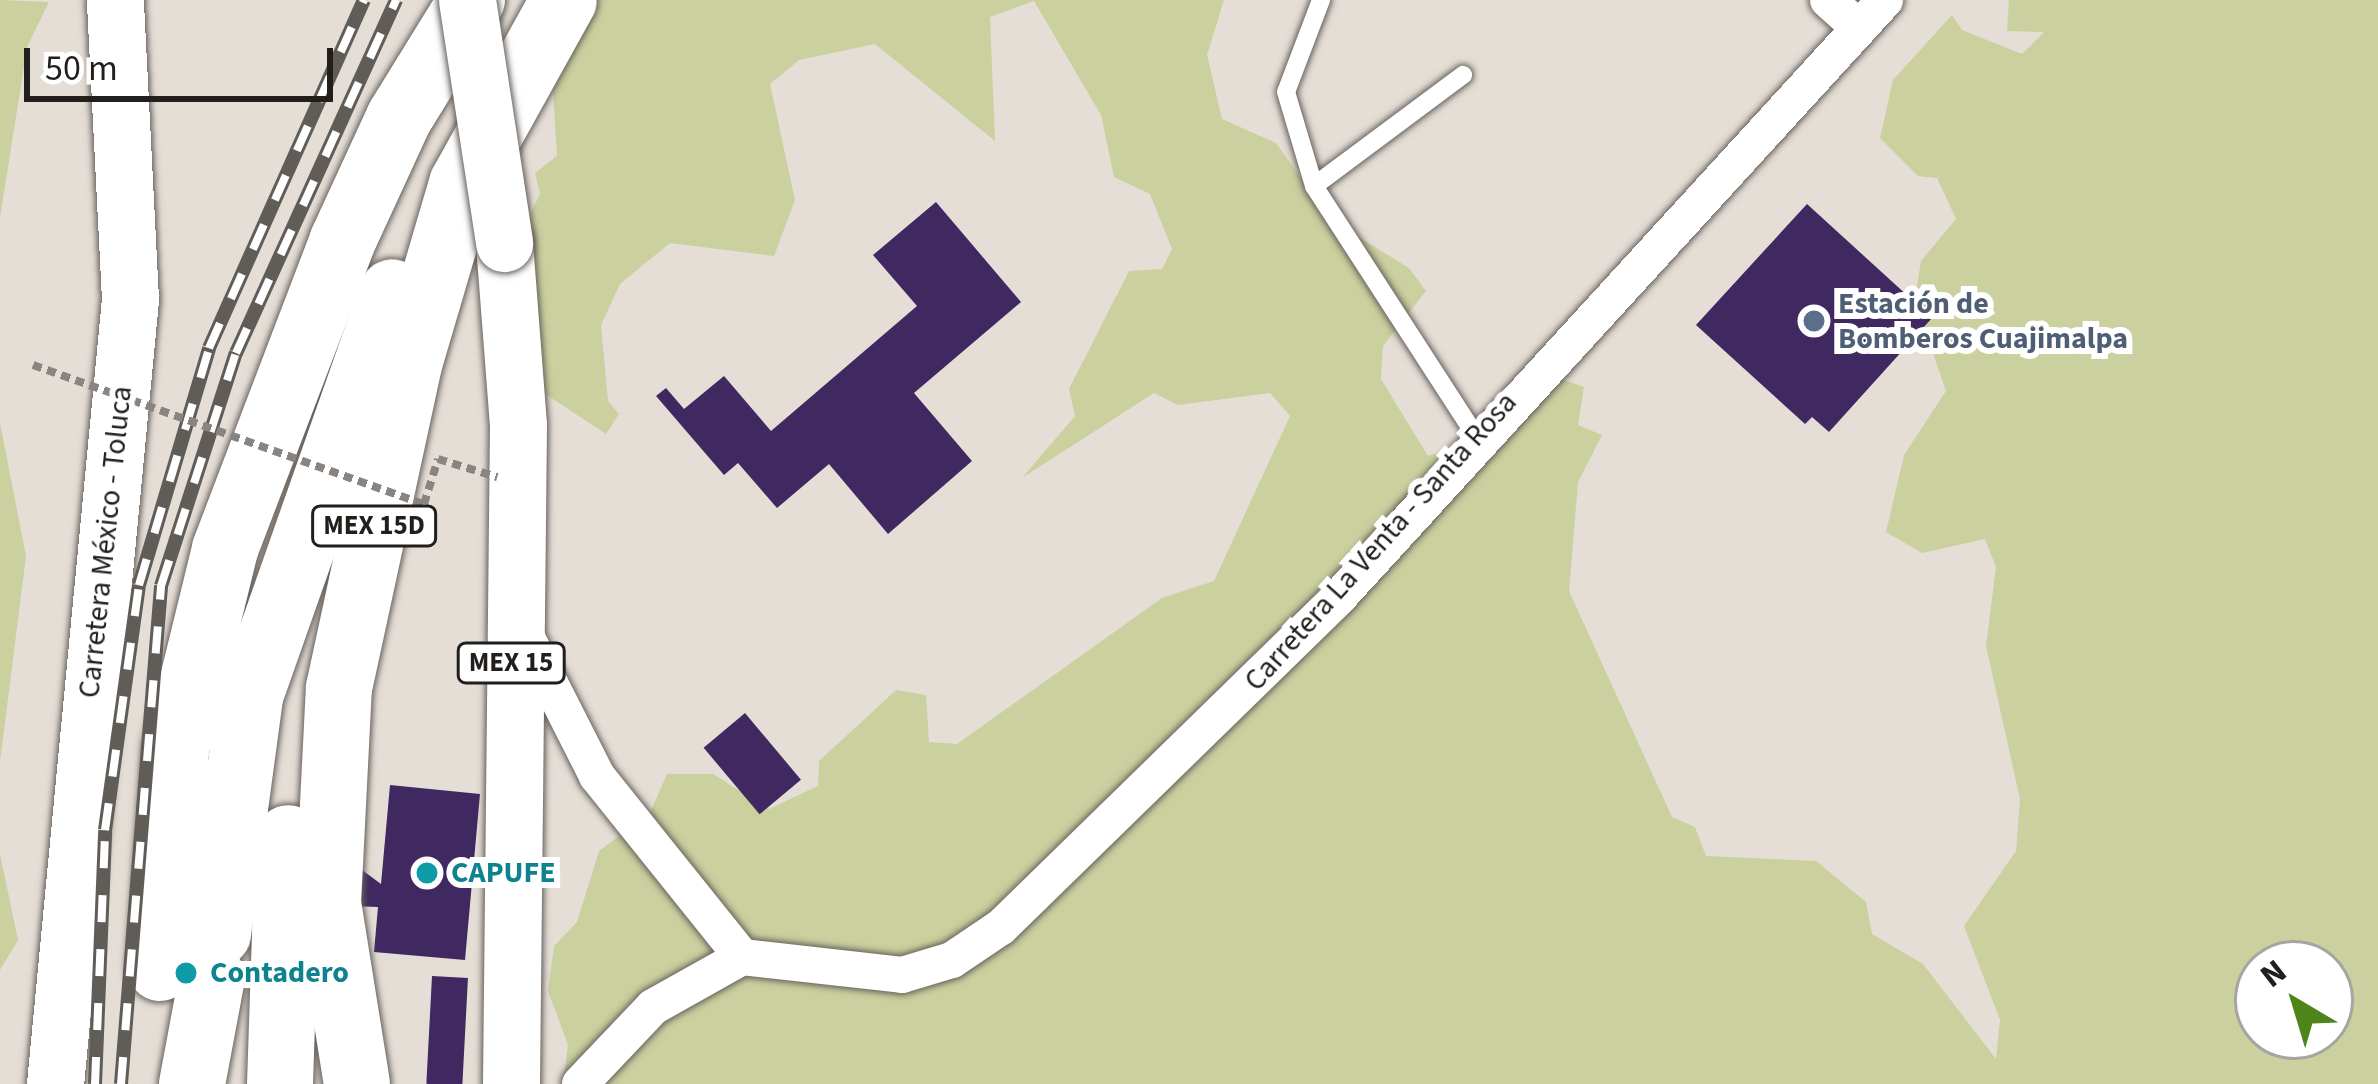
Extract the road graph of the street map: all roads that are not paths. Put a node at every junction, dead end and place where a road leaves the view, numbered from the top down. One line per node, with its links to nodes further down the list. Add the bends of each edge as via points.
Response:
1 (115, 0): 17 (main road, Carretera México - Toluca, via 130,299)
2 (469, 0): 13 (main road, MEX 15, bridge, via 504,243 518,425); 15 (highway, via 399,118 342,242 225,549 176,749)
3 (530, 0): 12 (highway, MEX 15D, via 438,174)
4 (564, 0): 22 (highway, MEX 15D, via 512,78 456,202 339,688 328,903)
5 (1321, 0): 10 (lane, via 1286,92)
6 (1828, 0): 8 (street)
7 (1885, 0): 8 (street, Carretera La Venta - Santa Rosa)
8 (1858, 28): 11 (street, Carretera La Venta - Santa Rosa)
9 (1462, 75): 10 (lane)
10 (1314, 186): 11 (lane)
11 (1476, 436): 14 (street, Carretera La Venta - Santa Rosa, via 1339,597 1001,927 952,960 902,975)
12 (320, 494): 15 (highway, via 250,697); 16 (highway, via 290,758)
13 (511, 605): 14 (street, via 597,776); 23 (main road, MEX 15)
14 (742, 957): 24 (street, via 653,1007)
15 (187, 972): 18 (highway); 19 (highway)
16 (283, 992): 20 (highway); 21 (highway)
17 (55, 1084)
18 (158, 1084)
19 (192, 1084)
20 (280, 1084)
21 (295, 1084)
22 (357, 1084)
23 (512, 1084)
24 (580, 1084)

